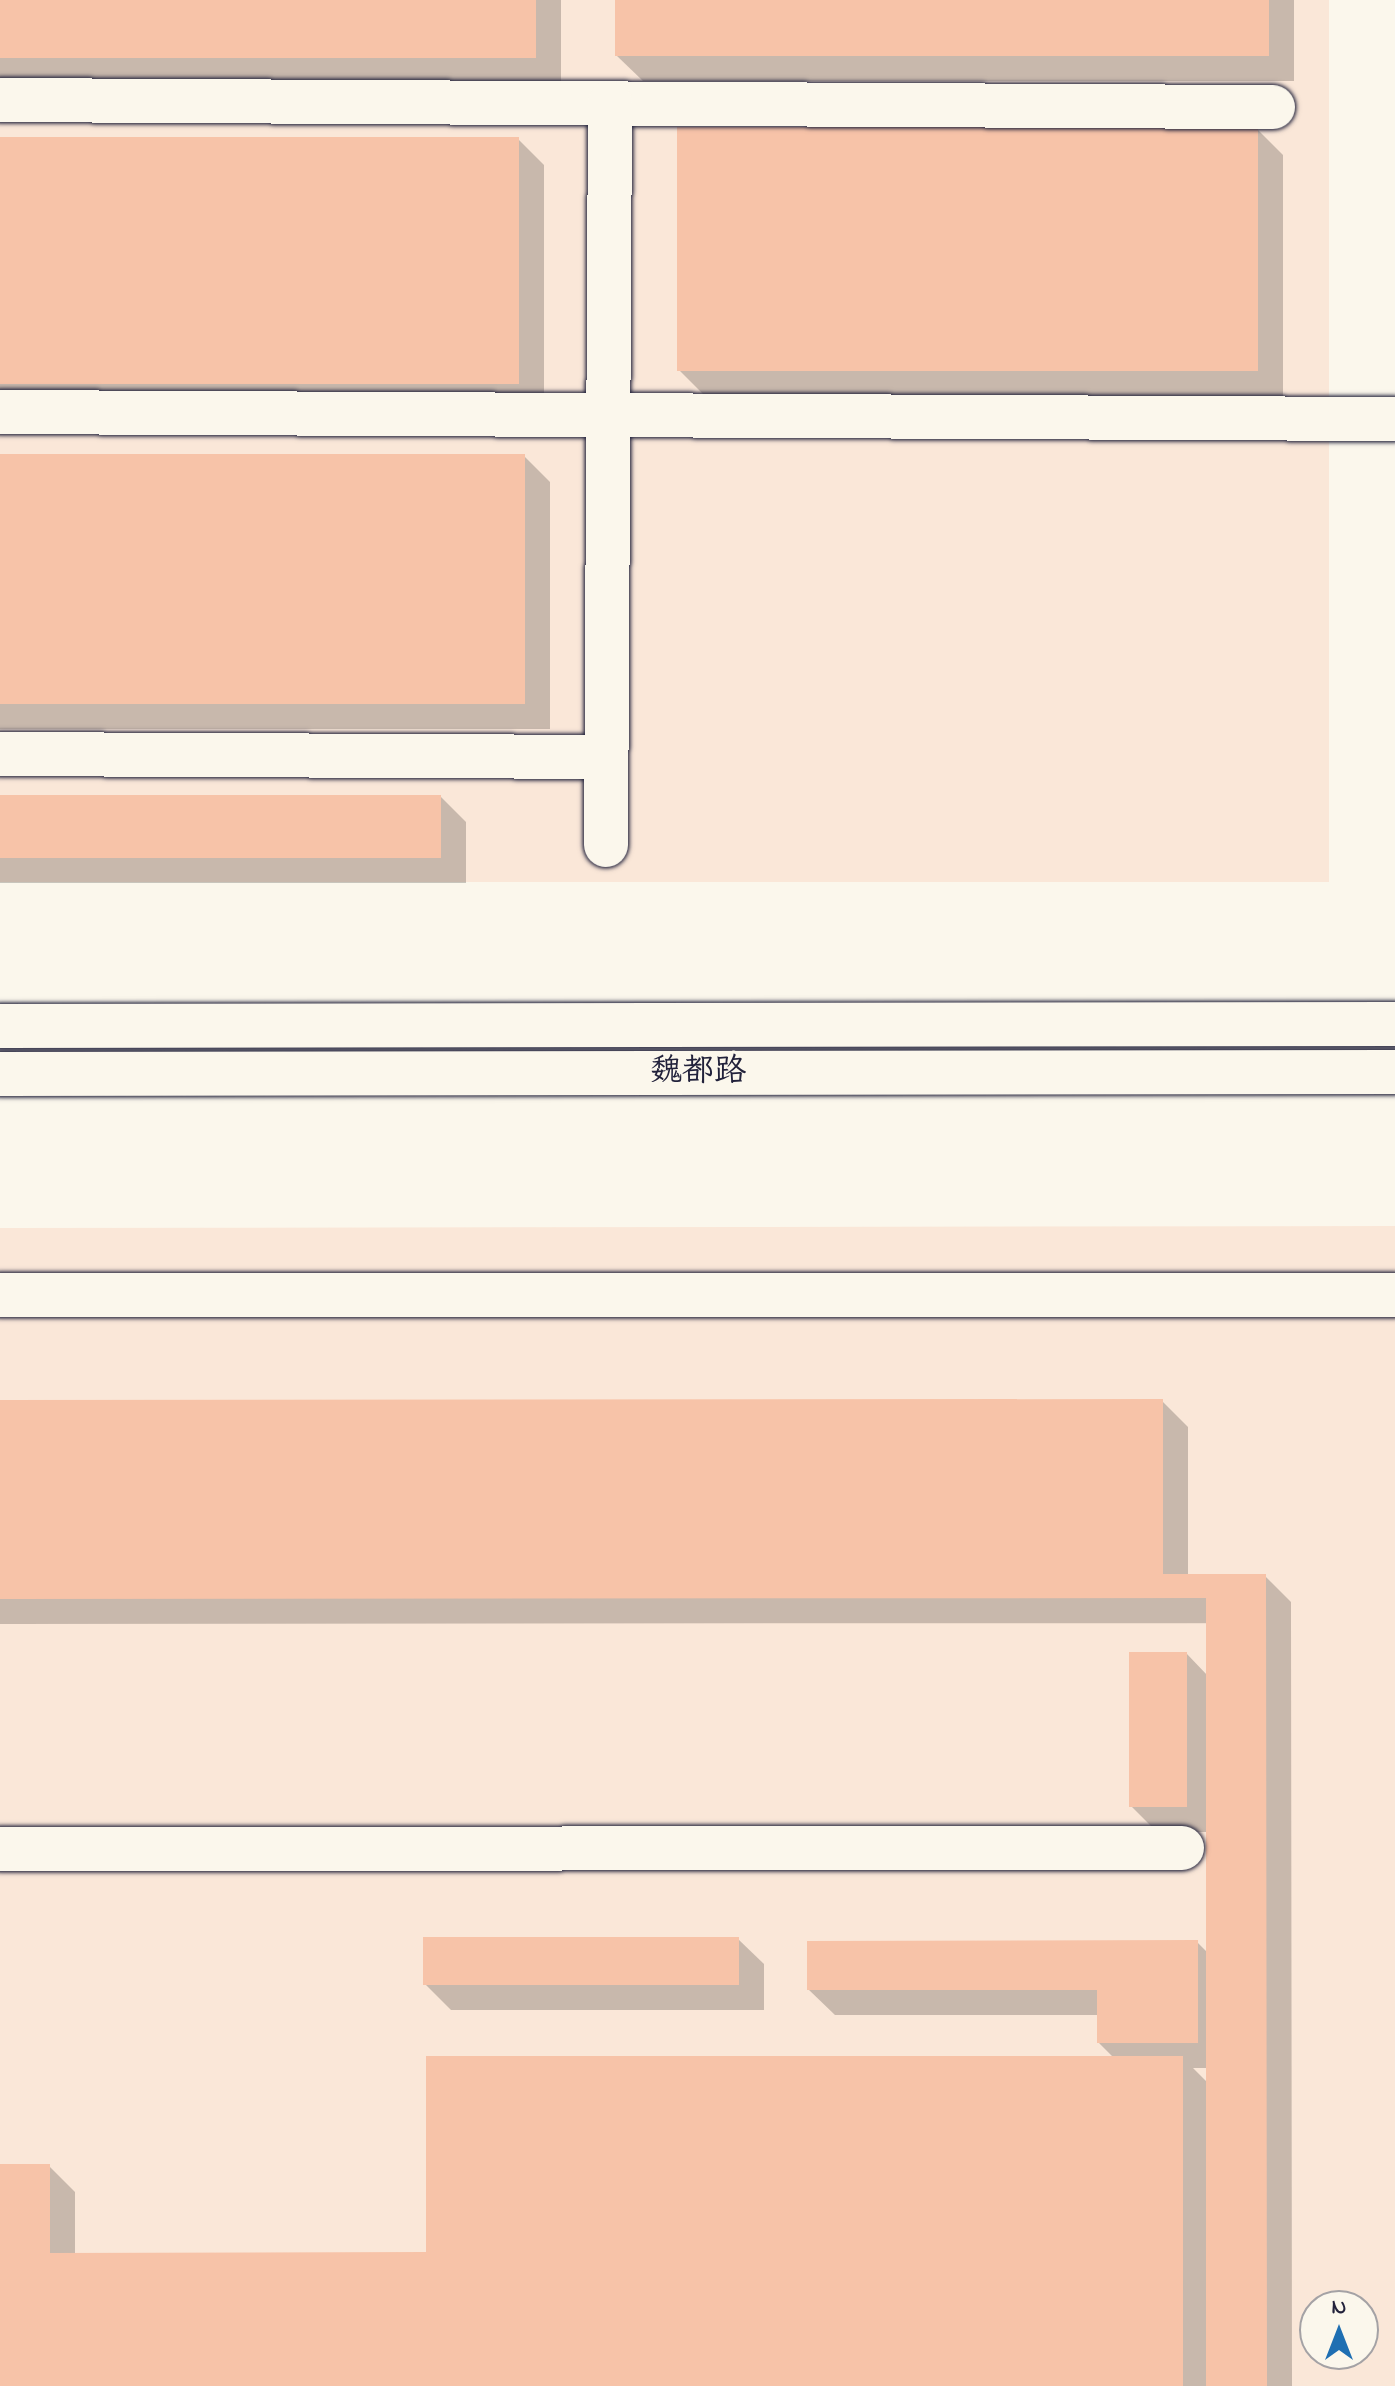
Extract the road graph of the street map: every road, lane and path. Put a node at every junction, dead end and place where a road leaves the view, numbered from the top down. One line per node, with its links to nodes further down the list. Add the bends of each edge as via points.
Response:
1 (0, 100): 2 (main road)
2 (610, 103): 3 (main road); 5 (main road)
3 (1273, 107)
4 (0, 412): 5 (main road)
5 (608, 415): 6 (main road); 8 (main road)
6 (1395, 419)
7 (0, 754): 8 (main road)
8 (606, 757): 9 (main road)
9 (606, 845)
10 (1395, 1024): 11 (main road, 魏都路)
11 (0, 1026)
12 (1395, 1072): 13 (main road, 魏都路)
13 (0, 1074)
14 (0, 1295): 15 (main road)
15 (1395, 1295)
16 (1182, 1848): 17 (main road)
17 (0, 1849)

